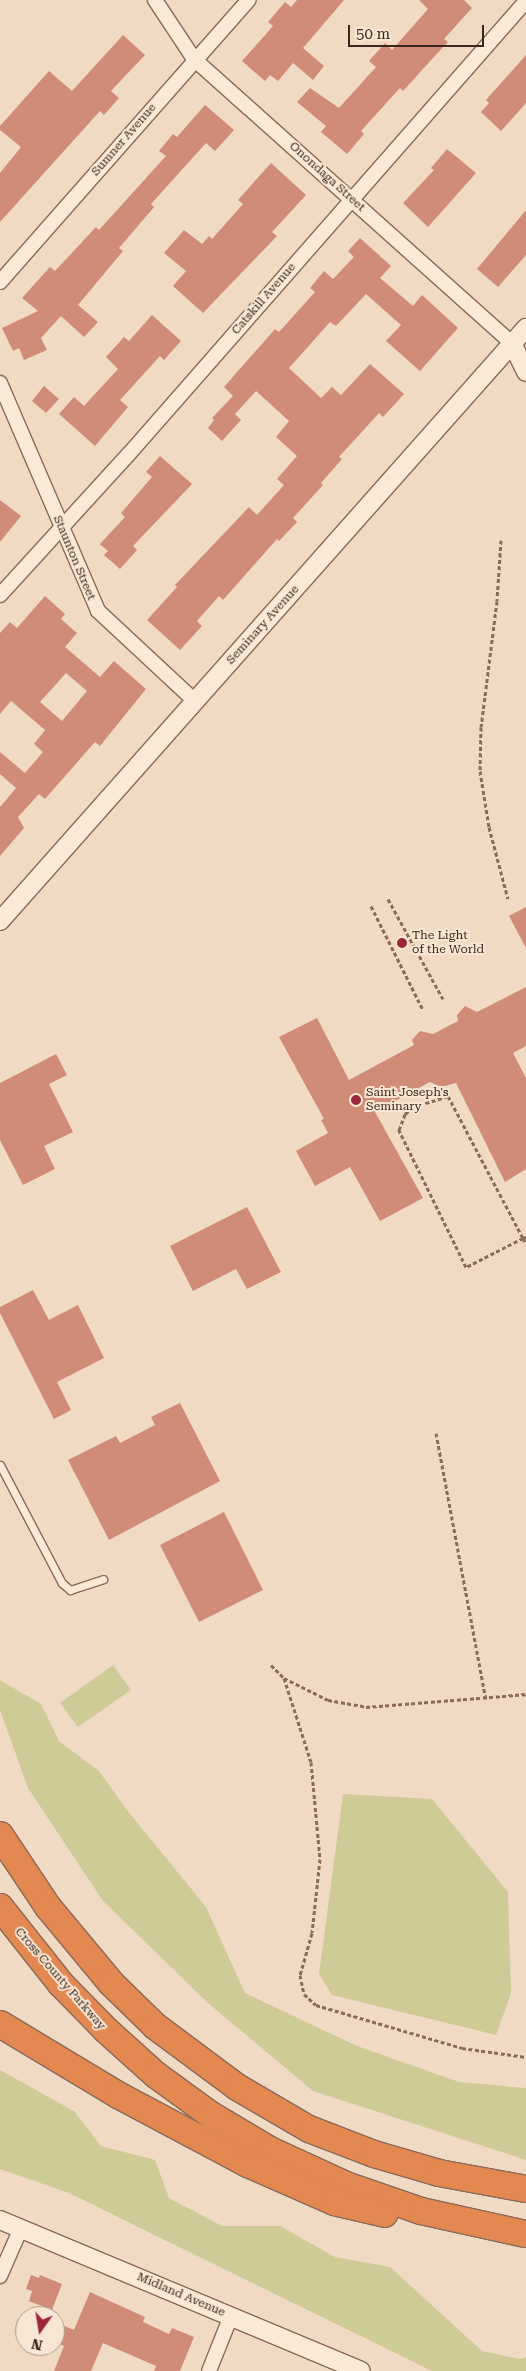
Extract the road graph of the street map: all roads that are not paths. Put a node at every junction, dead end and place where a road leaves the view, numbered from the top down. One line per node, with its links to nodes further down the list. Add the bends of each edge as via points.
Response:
1 (155, 0): 4 (street, Onondaga Street)
2 (249, 0): 4 (street, Sumner Avenue)
3 (526, 1): 5 (street, Catskill Avenue)
4 (194, 60): 5 (street, Onondaga Street); 6 (street, Sumner Avenue)
5 (351, 199): 8 (street, Onondaga Street); 11 (street, Catskill Avenue)
6 (0, 282)
7 (526, 328): 8 (street, Seminary Avenue)
8 (512, 342): 9 (street); 13 (street, Seminary Avenue)
9 (526, 372)
10 (0, 383): 11 (street, Staunton Street)
11 (62, 529): 12 (street, Catskill Avenue); 13 (street, Staunton Street, via 98,611)
12 (0, 595)
13 (195, 701): 14 (street, Seminary Avenue)
14 (0, 921)
15 (0, 1465): 16 (lane, via 62,1583 70,1590)
16 (103, 1580)
17 (0, 1835): 20 (highway, via 48,1907 111,1983 173,2041 237,2087 309,2129 374,2154 439,2173)
18 (0, 1907): 22 (highway, Cross County Parkway, via 61,1984 106,2030 156,2075 211,2115 270,2150 346,2185)
19 (0, 2024): 22 (highway, via 118,2095 300,2189 334,2202 387,2215)
20 (526, 2188)
21 (0, 2220): 23 (street, Midland Avenue)
22 (453, 2220): 24 (highway, Cross County Parkway)
23 (21, 2228): 25 (street); 26 (street, Midland Avenue)
24 (526, 2234)
25 (0, 2276)
26 (231, 2316): 27 (street); 28 (street, Midland Avenue)
27 (208, 2371)
28 (361, 2371)

